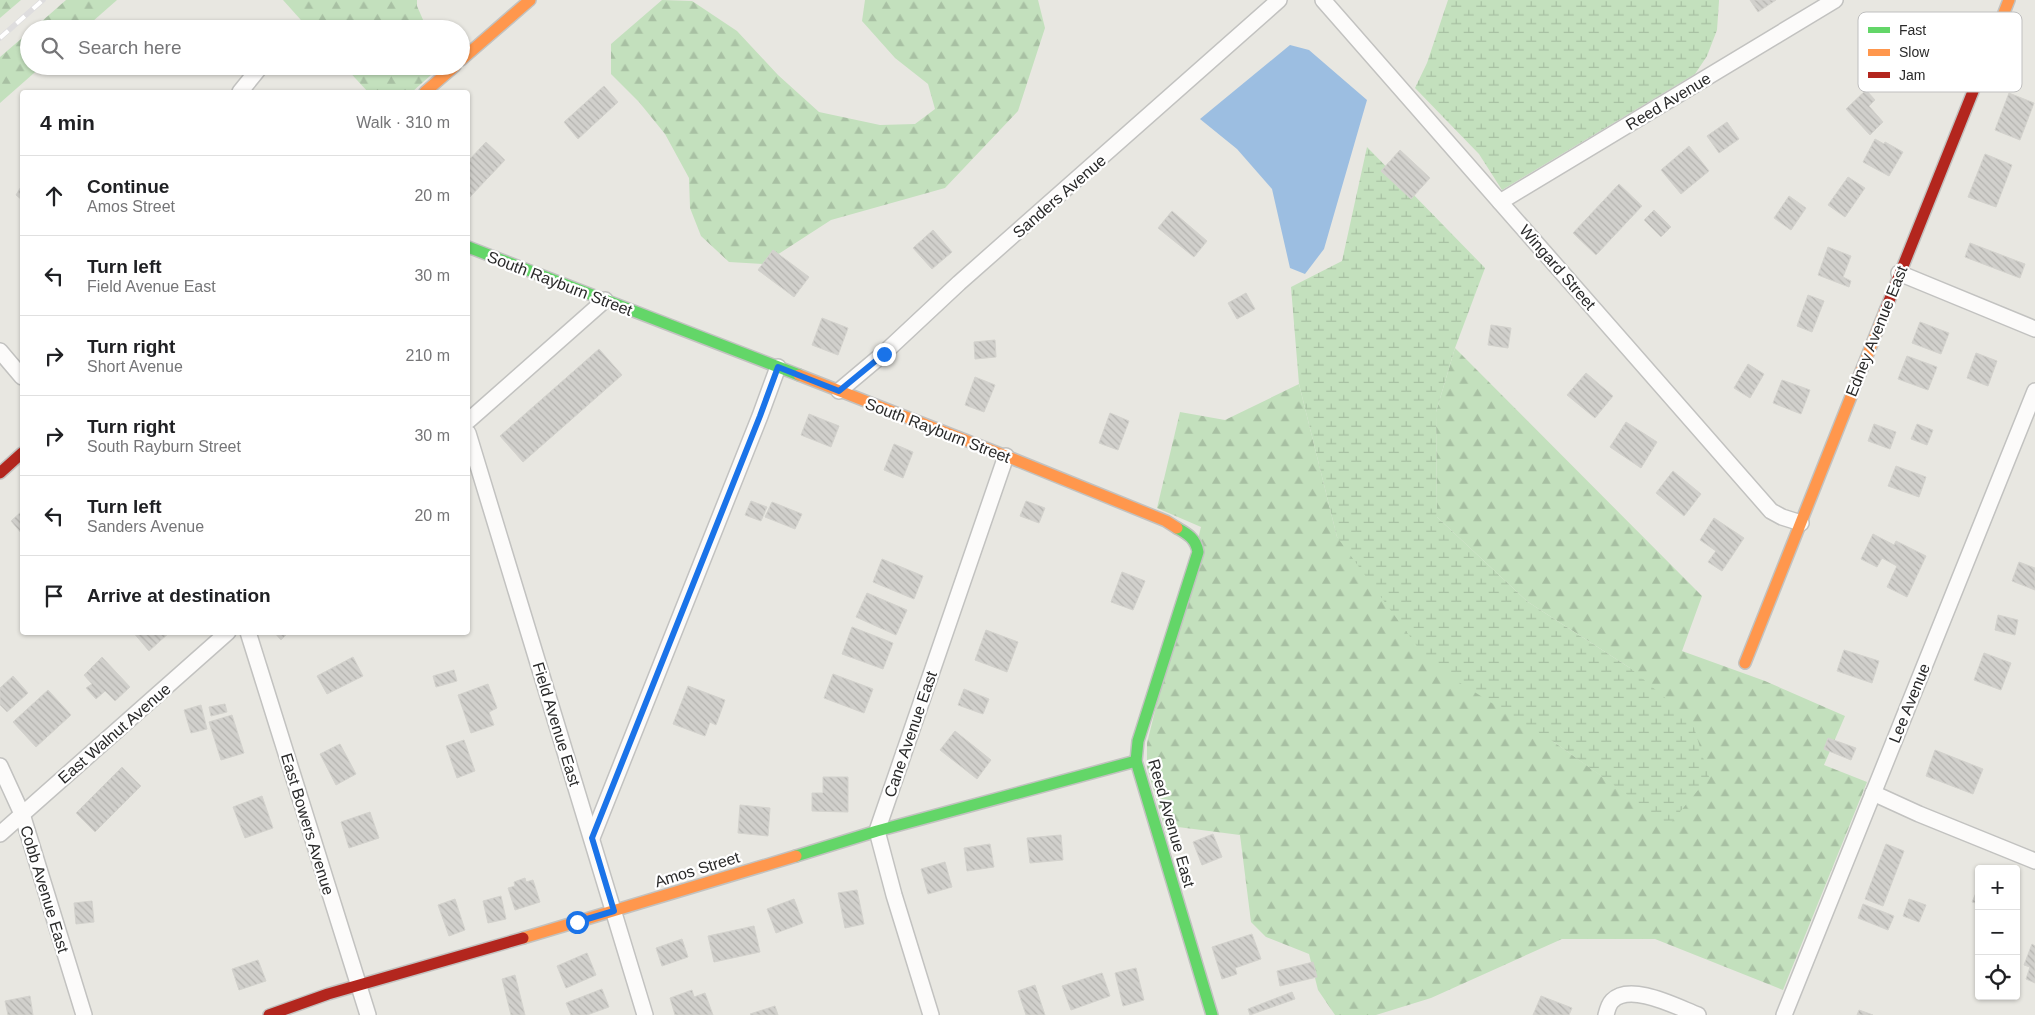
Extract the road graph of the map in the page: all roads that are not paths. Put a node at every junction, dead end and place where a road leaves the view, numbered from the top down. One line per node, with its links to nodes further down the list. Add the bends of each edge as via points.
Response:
1 (530, 0): 7 (street)
2 (1279, 0): 22 (street, Sanders Avenue)
3 (1323, 0): 13 (street, Wingard Street)
4 (1835, 0): 13 (street, Reed Avenue)
5 (2009, 0): 6 (street, Edney Avenue East)
6 (2004, 12)
7 (470, 52)
8 (254, 75): 10 (street)
9 (445, 75): 11 (street)
10 (242, 90)
11 (427, 90)
12 (1972, 92): 15 (street, Edney Avenue East)
13 (1500, 202): 28 (street, Wingard Street, via 1771,511)
14 (470, 248): 16 (street, South Rayburn Street)
15 (1899, 273): 17 (street); 28 (street, Edney Avenue East)
16 (605, 300): 19 (street, South Rayburn Street); 23 (street)
17 (2035, 329)
18 (0, 351): 20 (street)
19 (778, 367): 22 (street, South Rayburn Street); 39 (street)
20 (20, 375)
21 (2035, 390): 35 (street, Lee Avenue)
22 (839, 391): 26 (street, South Rayburn Street)
23 (470, 419)
24 (470, 440): 39 (street, Field Avenue East)
25 (20, 455): 27 (street)
26 (1006, 456): 29 (street, South Rayburn Street); 37 (street, Cane Avenue East)
27 (0, 473)
28 (1801, 523): 32 (street, Edney Avenue East)
29 (1182, 530): 33 (street, Reed Avenue East, via 1191,536 1198,552 1138,741)
30 (225, 635): 36 (street, East Walnut Avenue)
31 (249, 635): 42 (street, East Bowers Avenue)
32 (1745, 663)
33 (1136, 761): 37 (street, Amos Street); 43 (street, Reed Avenue East)
34 (0, 766): 36 (street, Cobb Avenue East)
35 (1873, 793): 40 (street); 51 (street, Lee Avenue)
36 (22, 814): 38 (street, East Walnut Avenue); 44 (street, Cobb Avenue East)
37 (877, 832): 41 (street, Amos Street); 48 (street)
38 (0, 834)
39 (592, 838): 41 (street, Field Avenue East)
40 (2035, 861)
41 (614, 911): 42 (street, Amos Street); 47 (street, Field Avenue East)
42 (358, 986): 45 (street, Amos Street); 46 (street, East Bowers Avenue)
43 (1209, 1014)
44 (84, 1015)
45 (269, 1015)
46 (368, 1015)
47 (645, 1015)
48 (932, 1015)
49 (1606, 1015): 50 (street, via 1612,1001 1628,994 1644,995)
50 (1698, 1015)
51 (1784, 1015)

